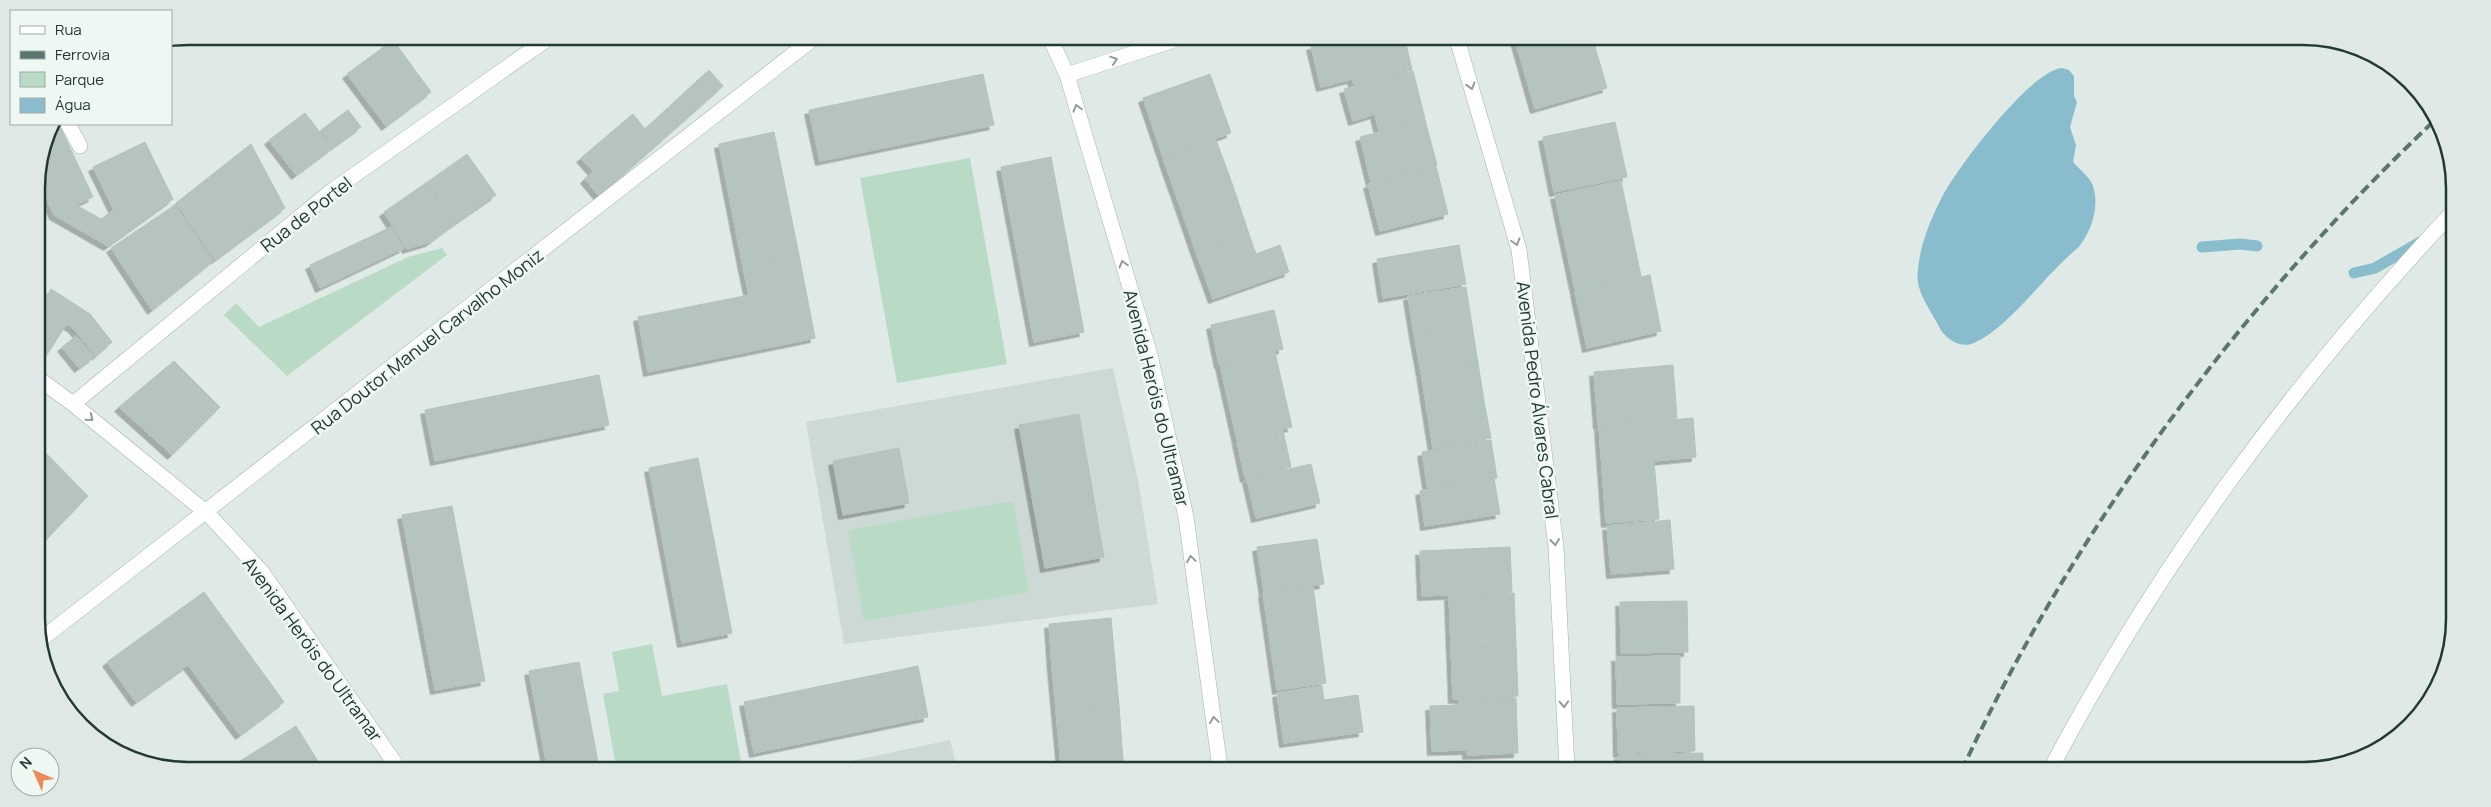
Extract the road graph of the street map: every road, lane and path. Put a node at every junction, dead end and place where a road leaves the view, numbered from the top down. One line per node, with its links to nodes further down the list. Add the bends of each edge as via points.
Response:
1 (539, 45): 11 (street, Rua de Portel, via 329,194)
2 (805, 45): 12 (street, Rua Doutor Manuel Carvalho Moniz)
3 (1053, 45): 6 (street, Avenida Heróis do Ultramar)
4 (1159, 45): 6 (street, one-way to 4)
5 (1459, 45): 16 (street, Avenida Pedro Álvares Cabral, one-way to 16, via 1519,250 1556,547)
6 (1067, 75): 15 (street, Avenida Heróis do Ultramar, one-way to 6, via 1186,518 1154,374)
7 (69, 125): 8 (street)
8 (80, 146)
9 (2446, 220): 17 (street, via 2306,378 2221,491 2140,611)
10 (45, 383): 11 (street)
11 (73, 404): 12 (street, one-way to 12)
12 (207, 513): 13 (street, Rua Doutor Manuel Carvalho Moniz); 14 (street, Avenida Heróis do Ultramar, via 262,572)
13 (46, 636)
14 (394, 762)
15 (1219, 762)
16 (1567, 762)
17 (2054, 762)

